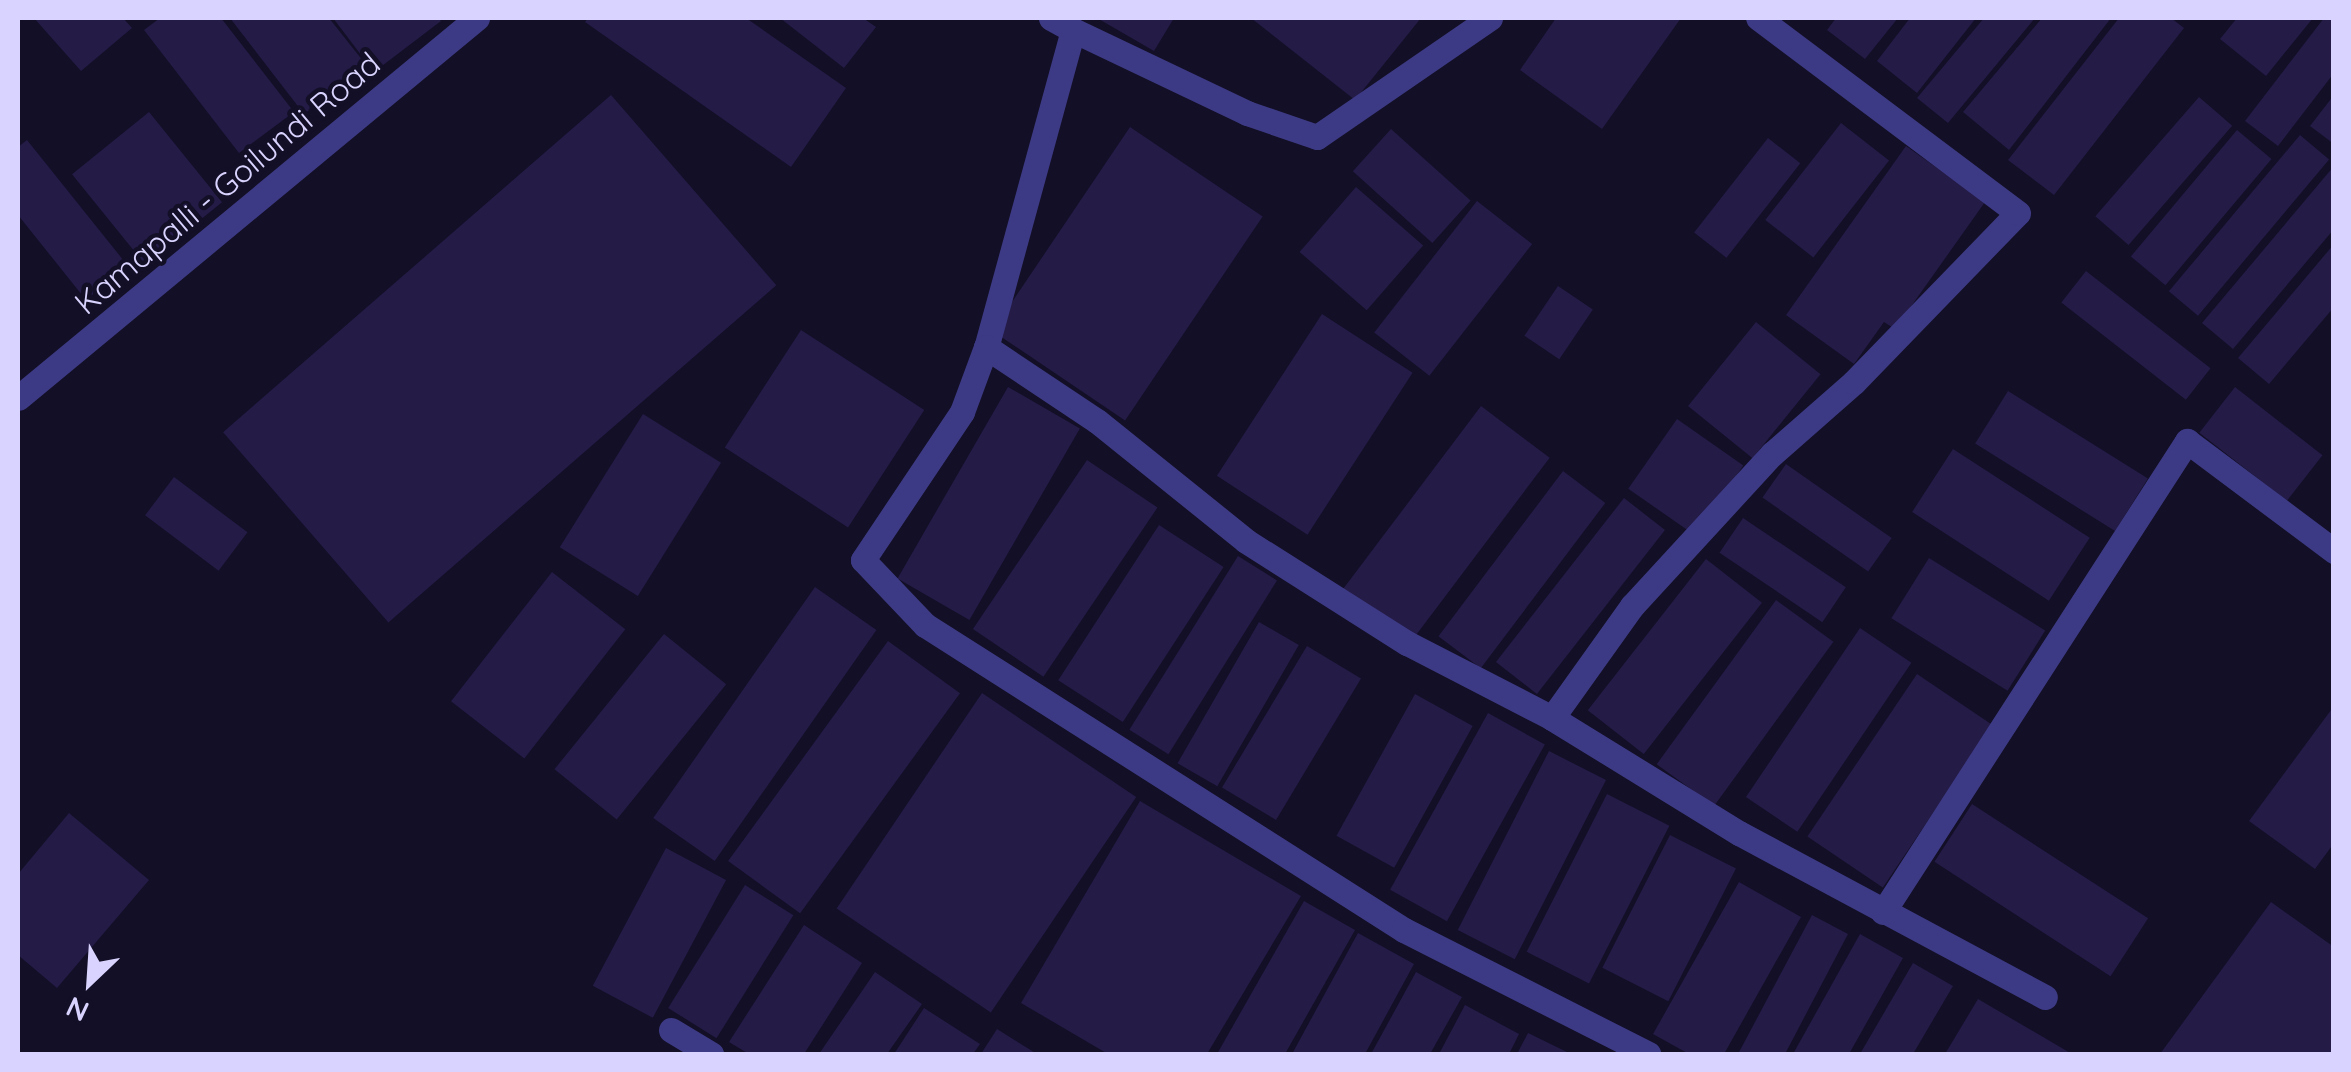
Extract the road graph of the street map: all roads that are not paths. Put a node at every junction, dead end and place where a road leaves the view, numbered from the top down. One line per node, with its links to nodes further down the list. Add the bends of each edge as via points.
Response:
1 (477, 18): 6 (street, Kamapalli - Goilundi Road)
2 (1490, 18): 4 (street, via 1317,137 1246,113)
3 (1758, 18): 8 (street, via 2018,213 1854,382 1772,454 1632,606)
4 (1062, 24): 5 (street)
5 (986, 347): 8 (street, via 1096,421 1246,541 1407,643); 13 (street, via 962,412 863,560 925,625 1404,930)
6 (22, 386)
7 (2334, 551): 9 (street, via 2188,441)
8 (1552, 718): 9 (street)
9 (1883, 912): 10 (street)
10 (2044, 996)
11 (671, 1030): 12 (street)
12 (711, 1054)
13 (1648, 1054)

